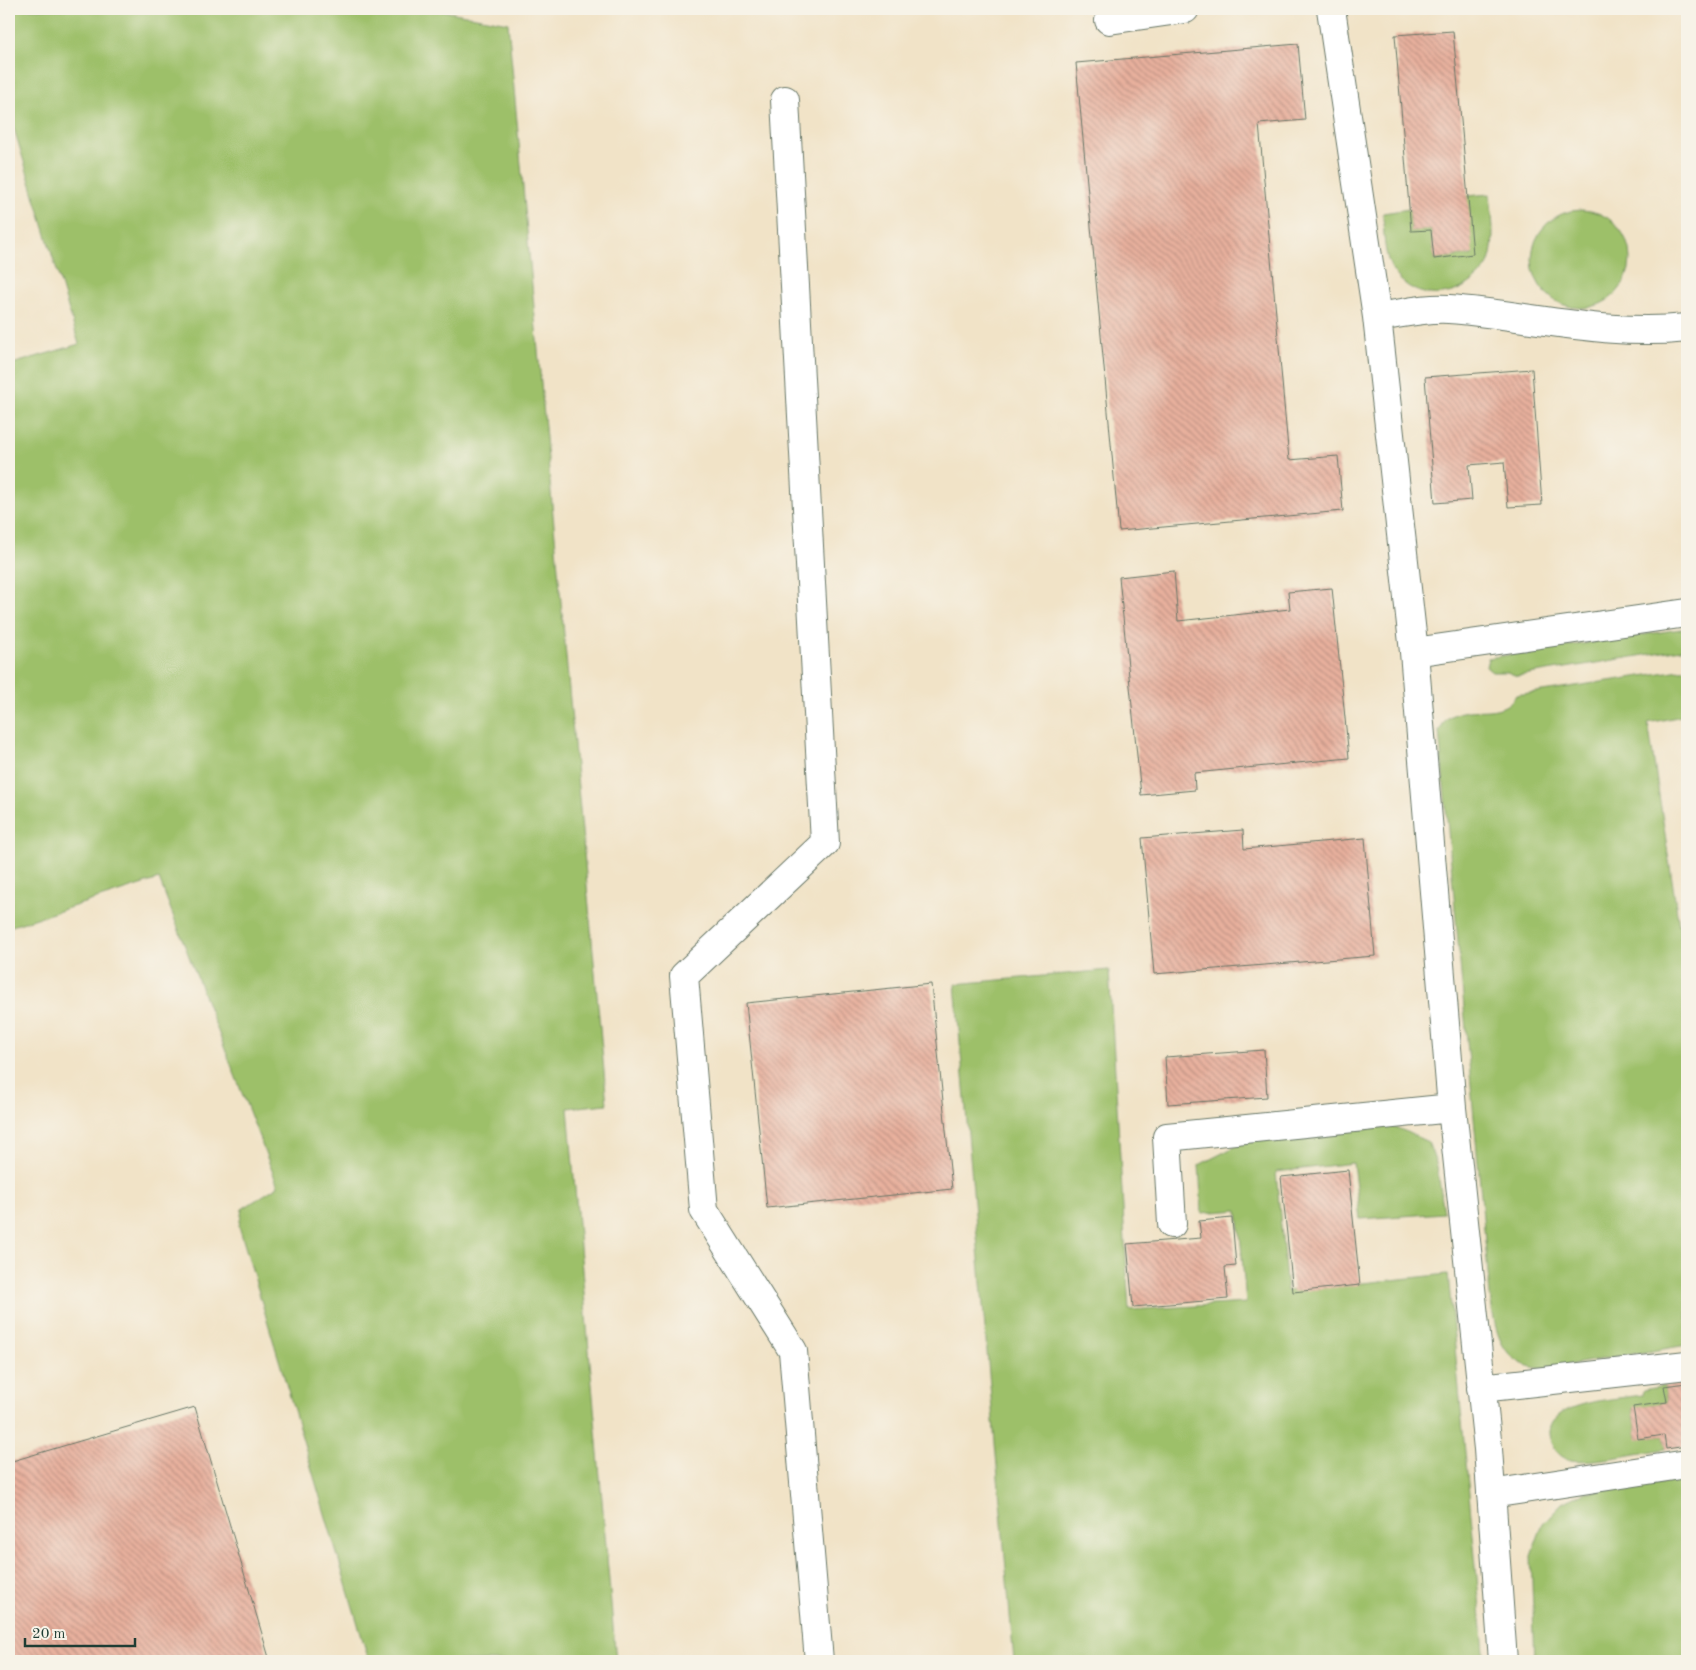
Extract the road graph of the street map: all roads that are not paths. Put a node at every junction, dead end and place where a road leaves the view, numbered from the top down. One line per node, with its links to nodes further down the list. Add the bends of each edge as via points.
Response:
1 (1184, 9): 3 (lane)
2 (1331, 9): 5 (lane)
3 (1109, 20)
4 (785, 100): 15 (lane, via 825,843 684,976 704,1210 793,1351)
5 (1377, 316): 6 (lane, via 1447,309 1580,327 1659,331); 8 (lane)
6 (1687, 328)
7 (1687, 613): 8 (lane)
8 (1414, 652): 9 (lane)
9 (1452, 1108): 10 (lane, via 1166,1137); 12 (lane)
10 (1172, 1224)
11 (1687, 1365): 12 (lane)
12 (1481, 1388): 14 (lane)
13 (1687, 1464): 14 (lane)
14 (1491, 1494): 16 (lane)
15 (819, 1661)
16 (1503, 1661)

